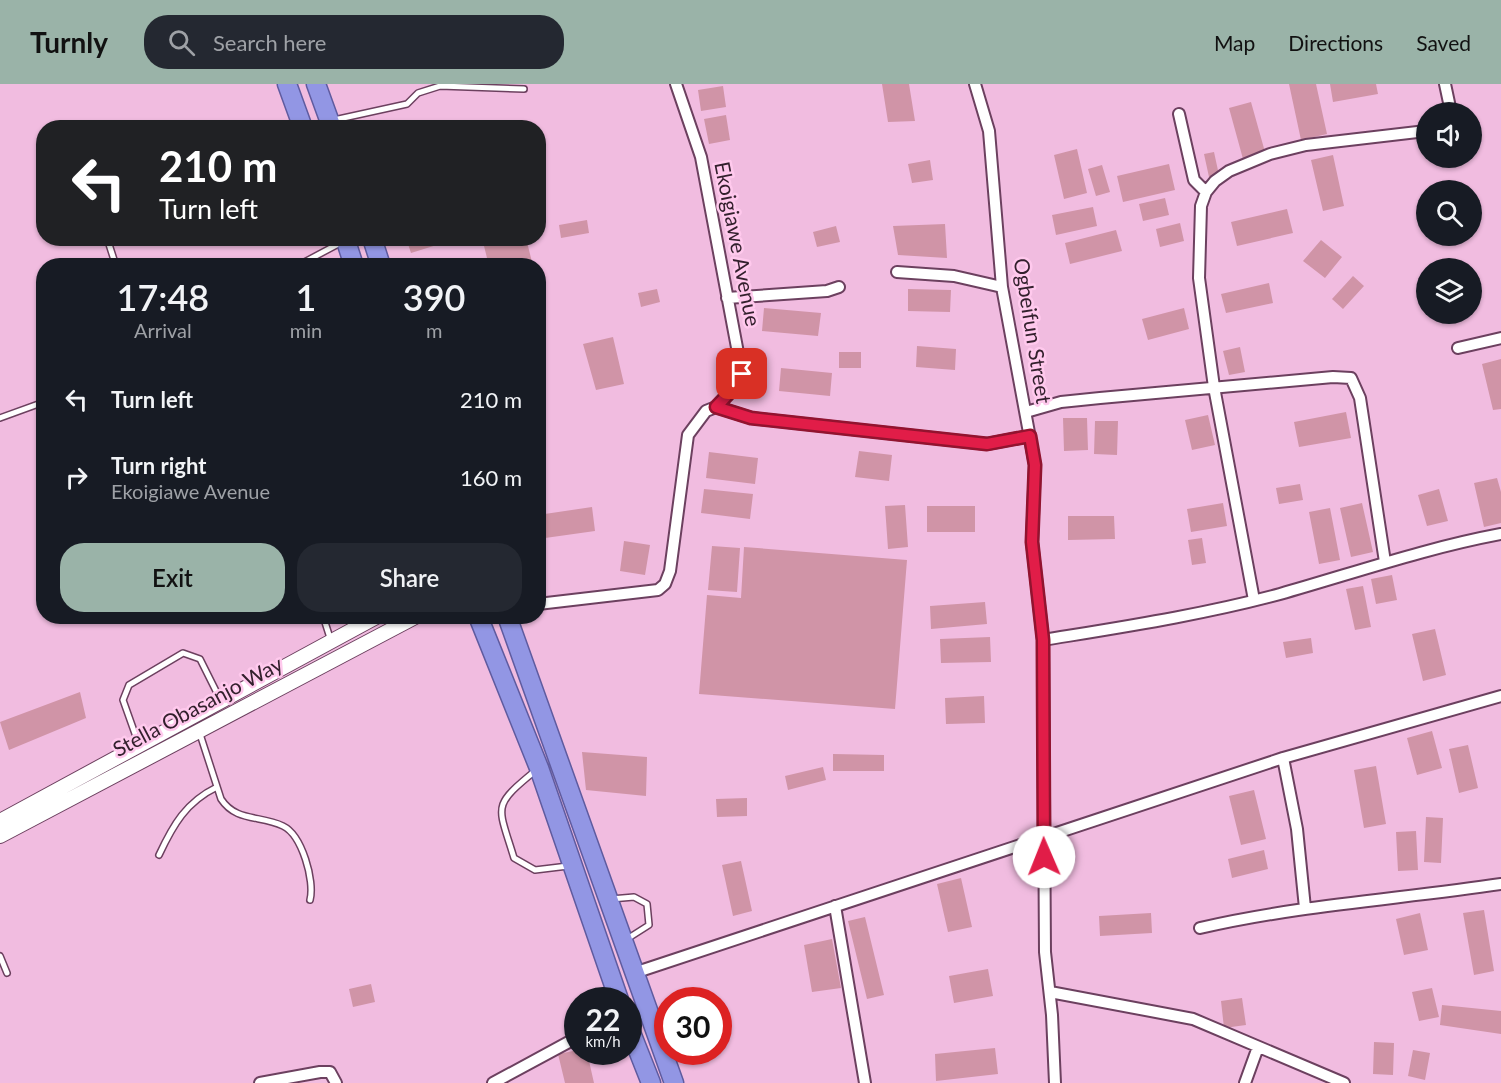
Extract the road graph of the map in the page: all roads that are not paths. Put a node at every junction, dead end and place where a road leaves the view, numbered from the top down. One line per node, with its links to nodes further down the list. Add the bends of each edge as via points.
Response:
1 (287, 84): 9 (highway)
2 (316, 84): 10 (highway)
3 (676, 84): 19 (street, Ekoigiawe Avenue, via 701,157)
4 (975, 84): 18 (street, Ogbeifun Street, via 989,131)
5 (1445, 84): 7 (street)
6 (524, 89): 11 (lane, via 440,86 418,93 407,104)
7 (1449, 102)
8 (1179, 114): 13 (street, via 1194,180)
9 (300, 120)
10 (330, 120)
11 (346, 120)
12 (1416, 132): 13 (street, via 1306,145 1270,154 1229,171)
13 (1206, 192): 22 (street, via 1201,206 1199,278)
14 (334, 246): 15 (lane)
15 (313, 258)
16 (897, 272): 18 (street, via 954,276)
17 (839, 287): 19 (street)
18 (1002, 287): 25 (street, Ogbeifun Street)
19 (727, 298): 24 (street, Ekoigiawe Avenue, via 742,374)
20 (1501, 338): 21 (street)
21 (1458, 348)
22 (1214, 387): 25 (street, via 1061,402); 29 (street, via 1351,378 1360,398); 30 (street)
23 (36, 405): 26 (lane)
24 (716, 407): 27 (street, via 751,418 987,444); 31 (street, Ekoigiawe Avenue, via 706,411 688,435 665,584 658,590)
25 (1026, 412): 27 (street, Ogbeifun Street)
26 (0, 418)
27 (1030, 436): 37 (street, Ogbeifun Street, via 1035,465 1032,542)
28 (1501, 534): 29 (street)
29 (1385, 562): 30 (street)
30 (1254, 600): 37 (street, via 1181,617)
31 (546, 603)
32 (325, 624): 38 (lane)
33 (364, 624): 38 (street)
34 (401, 624): 41 (street, Stella Obasanjo Way)
35 (480, 624): 44 (highway)
36 (510, 624): 52 (highway)
37 (1043, 640): 48 (street, Ogbeifun Street)
38 (332, 643): 40 (street)
39 (1501, 696): 43 (street)
40 (222, 702): 42 (street); 42 (lane, via 200,658 183,653 129,685 123,700)
41 (198, 729): 45 (lane); 47 (street, Stella Obasanjo Way)
42 (140, 746): 46 (street)
43 (1283, 758): 48 (street); 55 (street, via 1297,829)
44 (539, 768): 50 (highway); 50 (lane, via 506,795 502,804 501,816 514,858 535,870)
45 (217, 787): 49 (lane, via 199,795 176,818); 53 (lane, via 227,809 235,814 284,826 291,833 311,878)
46 (0, 821)
47 (0, 836)
48 (1044, 838): 54 (street); 62 (street, Ogbeifun Street, via 1045,952)
49 (159, 855)
50 (573, 865): 61 (highway)
51 (1501, 884): 55 (street)
52 (608, 899): 57 (highway); 57 (lane, via 634,897 647,904 650,925)
53 (310, 900)
54 (835, 906): 60 (street); 71 (street)
55 (1305, 908): 56 (street)
56 (1200, 928)
57 (623, 941): 60 (highway)
58 (0, 956): 59 (lane)
59 (7, 973)
60 (634, 973): 70 (highway)
61 (615, 987)
62 (1050, 992): 64 (street, via 1193,1019); 72 (street, Ogbeifun Street)
63 (564, 1044): 68 (street)
64 (1258, 1047): 73 (street); 74 (street)
65 (642, 1060): 69 (highway)
66 (260, 1083): 67 (street, via 330,1072)
67 (336, 1083)
68 (492, 1083)
69 (651, 1083)
70 (674, 1083)
71 (865, 1083)
72 (1055, 1083)
73 (1245, 1083)
74 (1344, 1083)

